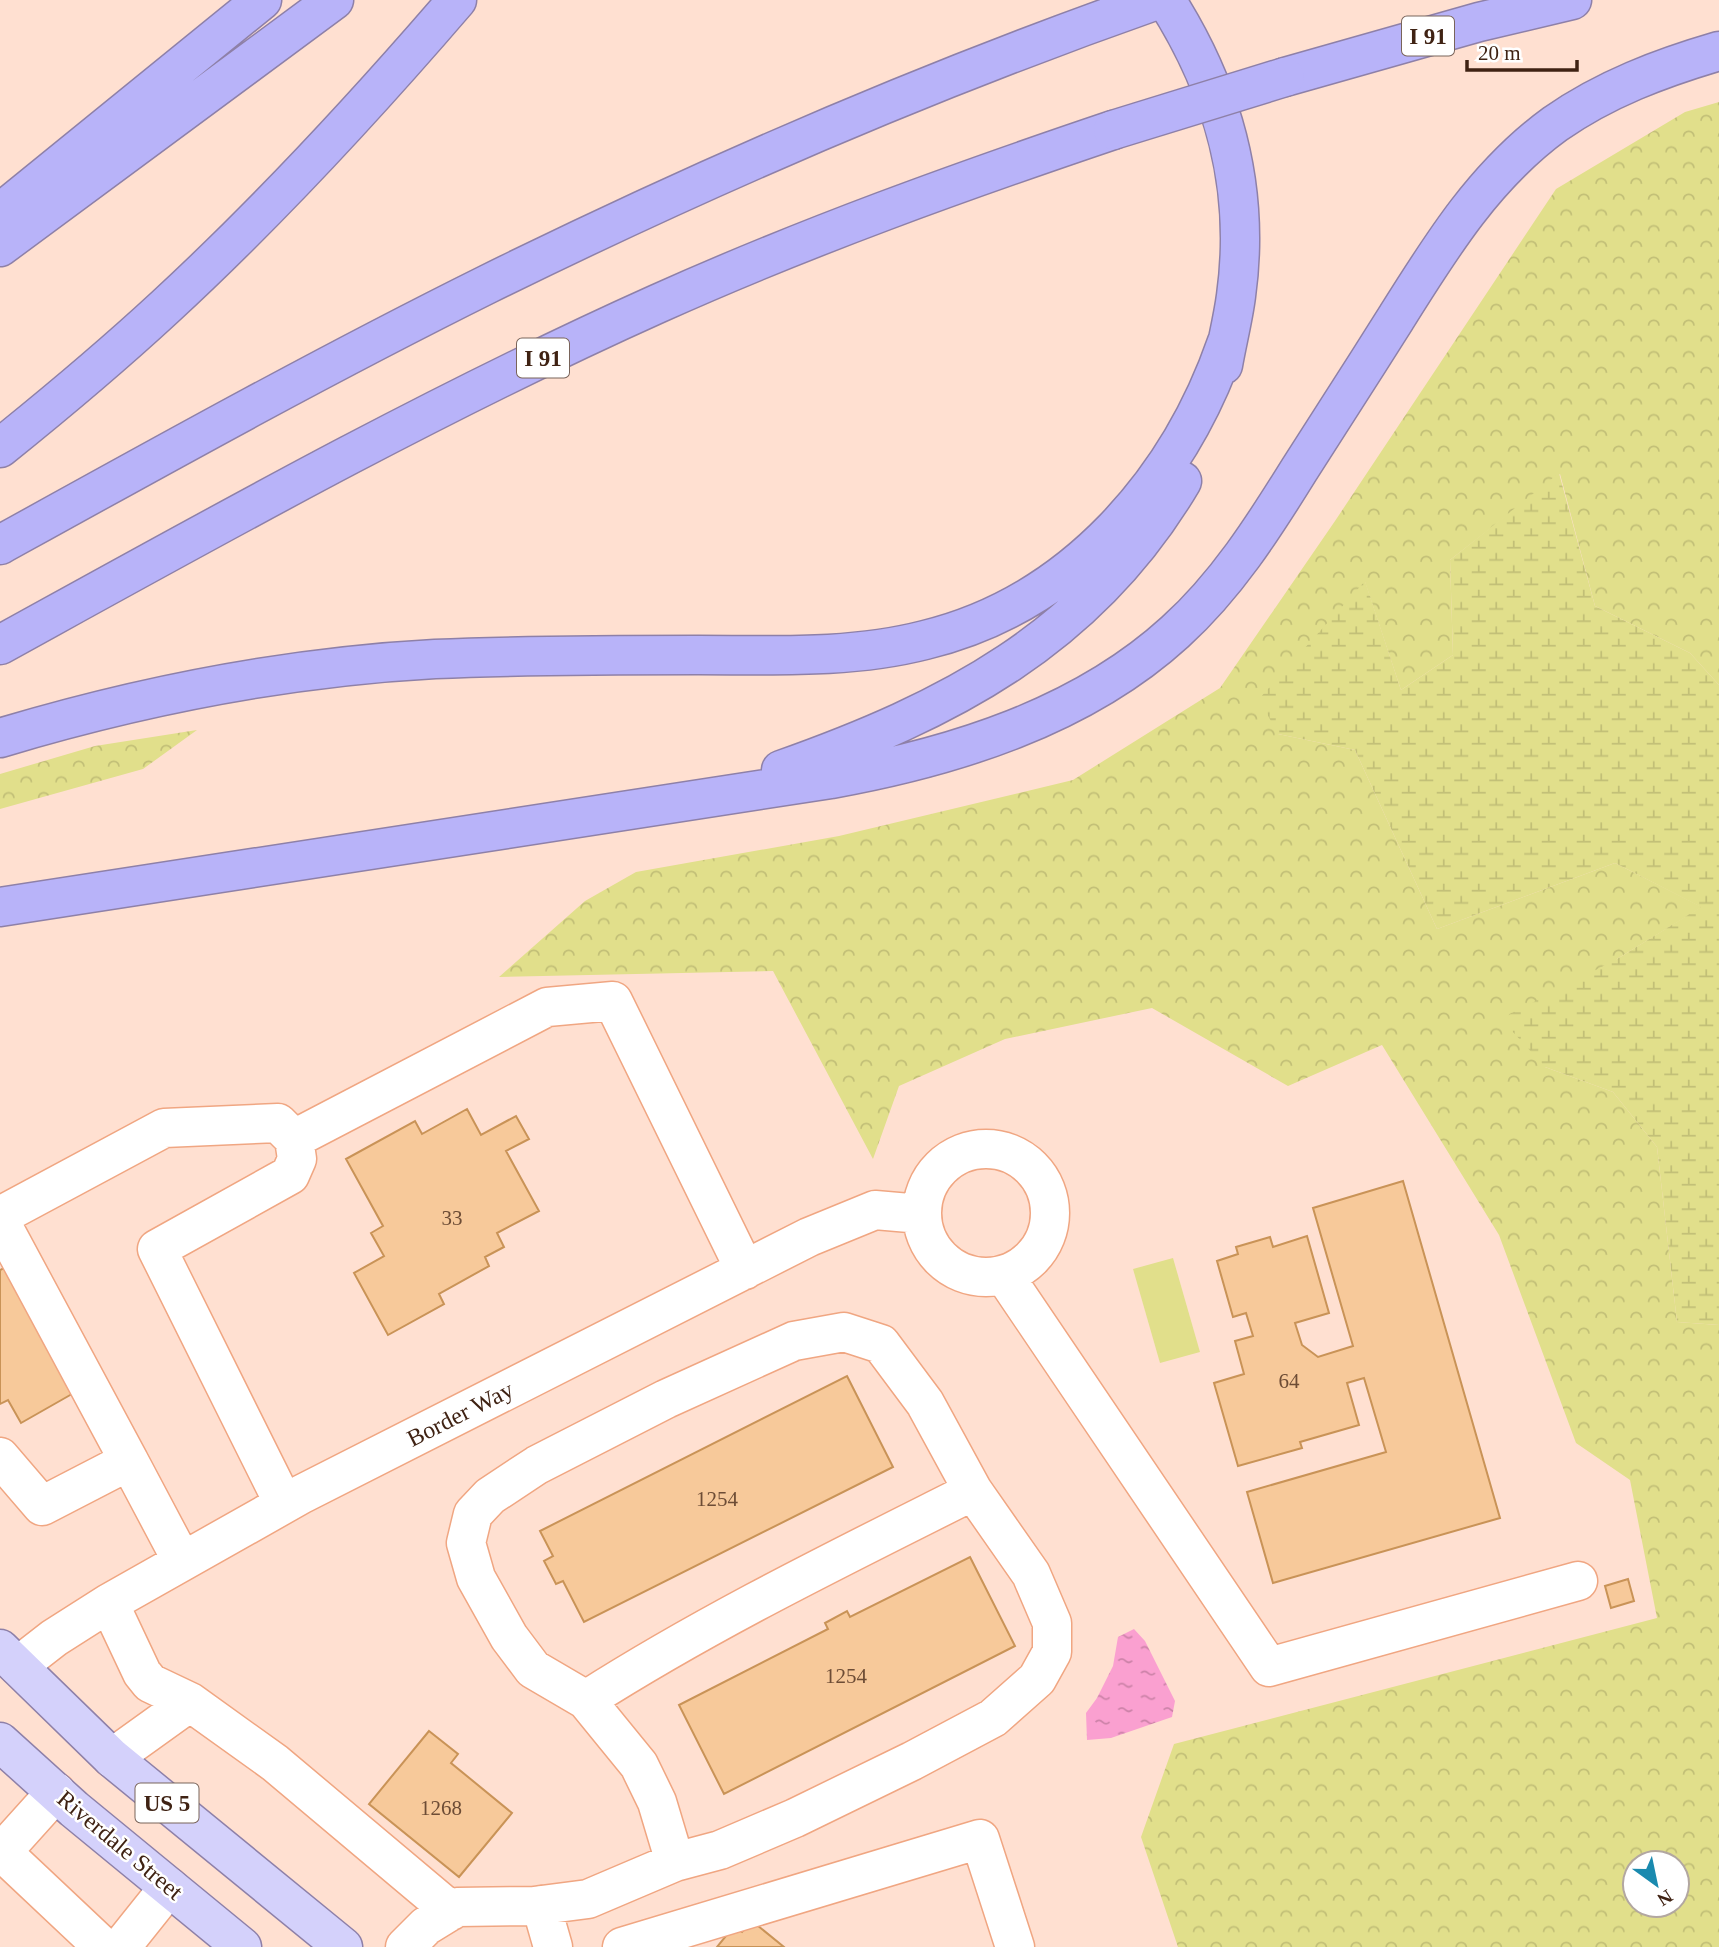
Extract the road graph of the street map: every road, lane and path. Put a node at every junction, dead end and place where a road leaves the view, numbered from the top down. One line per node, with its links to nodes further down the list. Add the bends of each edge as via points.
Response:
1 (262, 0): 8 (highway)
2 (334, 0): 9 (highway)
3 (457, 0): 11 (highway, via 232,243 155,316)
4 (1157, 0): 12 (highway, via 854,117 487,284)
5 (1167, 0): 10 (highway, via 1211,83 1234,162 1239,249)
6 (1572, 0): 13 (highway, I 91, bridge, via 1479,22 1113,130 780,251 657,304 404,426)
7 (1719, 51): 15 (highway, via 1642,77 1590,102 1532,142 1492,180 1435,256 1245,553 1174,633 1132,665 1039,718 933,757 831,779)
8 (0, 213)
9 (0, 247)
10 (1227, 342): 14 (highway, via 1182,442 1127,516 1054,580 1008,608 950,633 872,650 820,654 561,654 363,666 163,696); 15 (highway, via 1206,426 1167,507 1111,578 1031,648 920,714 832,751 724,787)
11 (0, 448)
12 (0, 545)
13 (0, 645)
14 (0, 738)
15 (575, 820): 16 (highway)
16 (0, 907)
17 (294, 1139): 19 (street, via 278,1123 164,1128); 20 (street, via 547,1007 613,1002); 25 (street, via 297,1159 290,1175 157,1249)
18 (921, 1214): 20 (street, Border Way, via 874,1210); 21 (street, via 933,1251 947,1265 965,1274); 21 (street, via 925,1192 936,1172 952,1157 973,1149 995,1148 1016,1155 1035,1169 1046,1187 1051,1209 1048,1231 1038,1251 1022,1267)
19 (0, 1219): 23 (street)
20 (745, 1270): 25 (street, Border Way)
21 (1004, 1275): 27 (street, via 1269,1667)
22 (0, 1457): 23 (street, via 42,1506)
23 (130, 1461): 26 (street)
24 (973, 1491): 30 (street, via 657,1654); 30 (street, via 925,1403 881,1344 844,1332 794,1341 537,1465 490,1496 473,1514 466,1543 476,1578 533,1669); 36 (street, via 1031,1574 1052,1623 1052,1652 1037,1679 993,1718 912,1761 795,1818 720,1850)
25 (284, 1504): 26 (street, Border Way)
26 (182, 1561): 28 (street, Border Way)
27 (1578, 1581)
28 (109, 1602): 29 (street, Border Way, via 54,1638); 31 (street, via 150,1683)
29 (9, 1657): 33 (main road, US 5)
30 (586, 1700): 36 (street, via 639,1765 657,1802)
31 (190, 1702): 33 (street); 39 (street, via 275,1763)
32 (0, 1742): 34 (main road, Riverdale Street / US 5)
33 (112, 1758): 43 (main road, US 5)
34 (56, 1792): 35 (street); 37 (main road, Riverdale Street / US 5)
35 (1, 1851): 40 (street)
36 (675, 1863): 38 (street, via 588,1899)
37 (169, 1887): 41 (street); 42 (main road, Riverdale Street / US 5)
38 (541, 1905): 39 (street, via 457,1907); 45 (street)
39 (451, 1911): 44 (street, via 426,1926)
40 (103, 1947)
41 (121, 1947)
42 (242, 1947)
43 (343, 1947)
44 (405, 1947)
45 (553, 1947)
46 (622, 1947): 47 (street, via 980,1839)
47 (1014, 1947)

